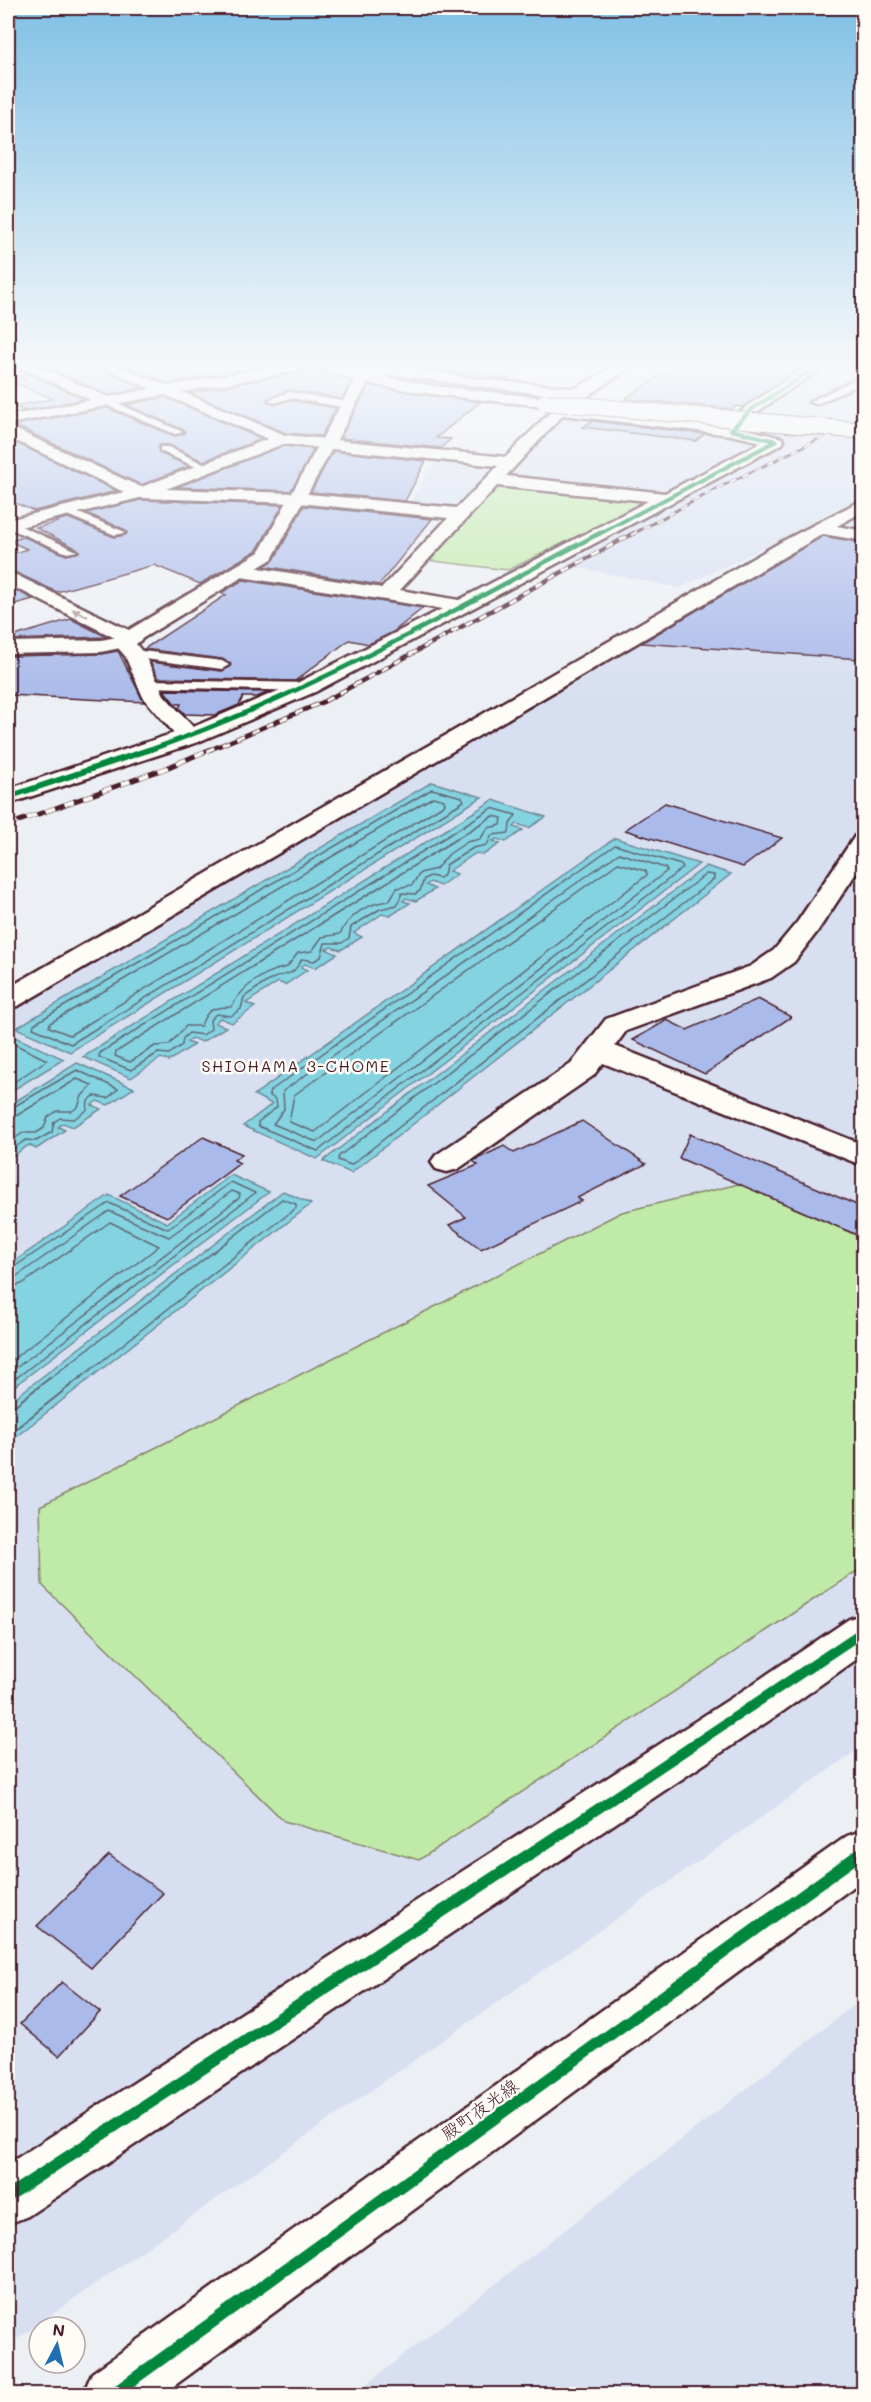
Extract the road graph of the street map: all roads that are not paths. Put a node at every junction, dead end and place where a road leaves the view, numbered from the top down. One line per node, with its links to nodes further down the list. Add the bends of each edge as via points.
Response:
1 (106, 477): 7 (main road)
2 (183, 477): 7 (main road)
3 (309, 477): 8 (main road)
4 (495, 477): 6 (main road)
5 (707, 477): 9 (main road)
6 (492, 480): 9 (main road); 12 (main road)
7 (140, 493): 8 (main road); 11 (main road)
8 (298, 498): 12 (main road); 18 (main road, via 266,555)
9 (667, 498): 21 (main road)
10 (864, 504): 14 (main road)
11 (66, 511): 13 (main road); 15 (lane)
12 (462, 513): 20 (main road)
13 (9, 525): 17 (lane)
14 (820, 528): 16 (main road); 32 (main road)
15 (119, 533)
16 (864, 536)
17 (71, 550)
18 (241, 571): 20 (main road); 22 (main road)
19 (8, 578): 22 (main road, one-way to 19)
20 (386, 594): 21 (main road)
21 (462, 606): 26 (main road)
22 (130, 645): 23 (main road); 24 (lane); 25 (main road)
23 (8, 648)
24 (222, 665)
25 (148, 684): 26 (lane); 27 (main road, via 154,697)
26 (307, 687): 27 (main road)
27 (190, 737): 29 (main road)
28 (8, 774): 29 (main road)
29 (48, 784): 30 (main road)
30 (8, 797)
31 (864, 842): 33 (main road, via 784,956 761,972 616,1024)
32 (8, 1000)
33 (598, 1050): 34 (main road); 35 (main road, via 582,1070)
34 (864, 1157)
35 (447, 1162)
36 (864, 1630): 38 (main road, via 766,1699)
37 (864, 1851): 39 (main road, 殿町夜光線)
38 (8, 2196)
39 (113, 2394)

